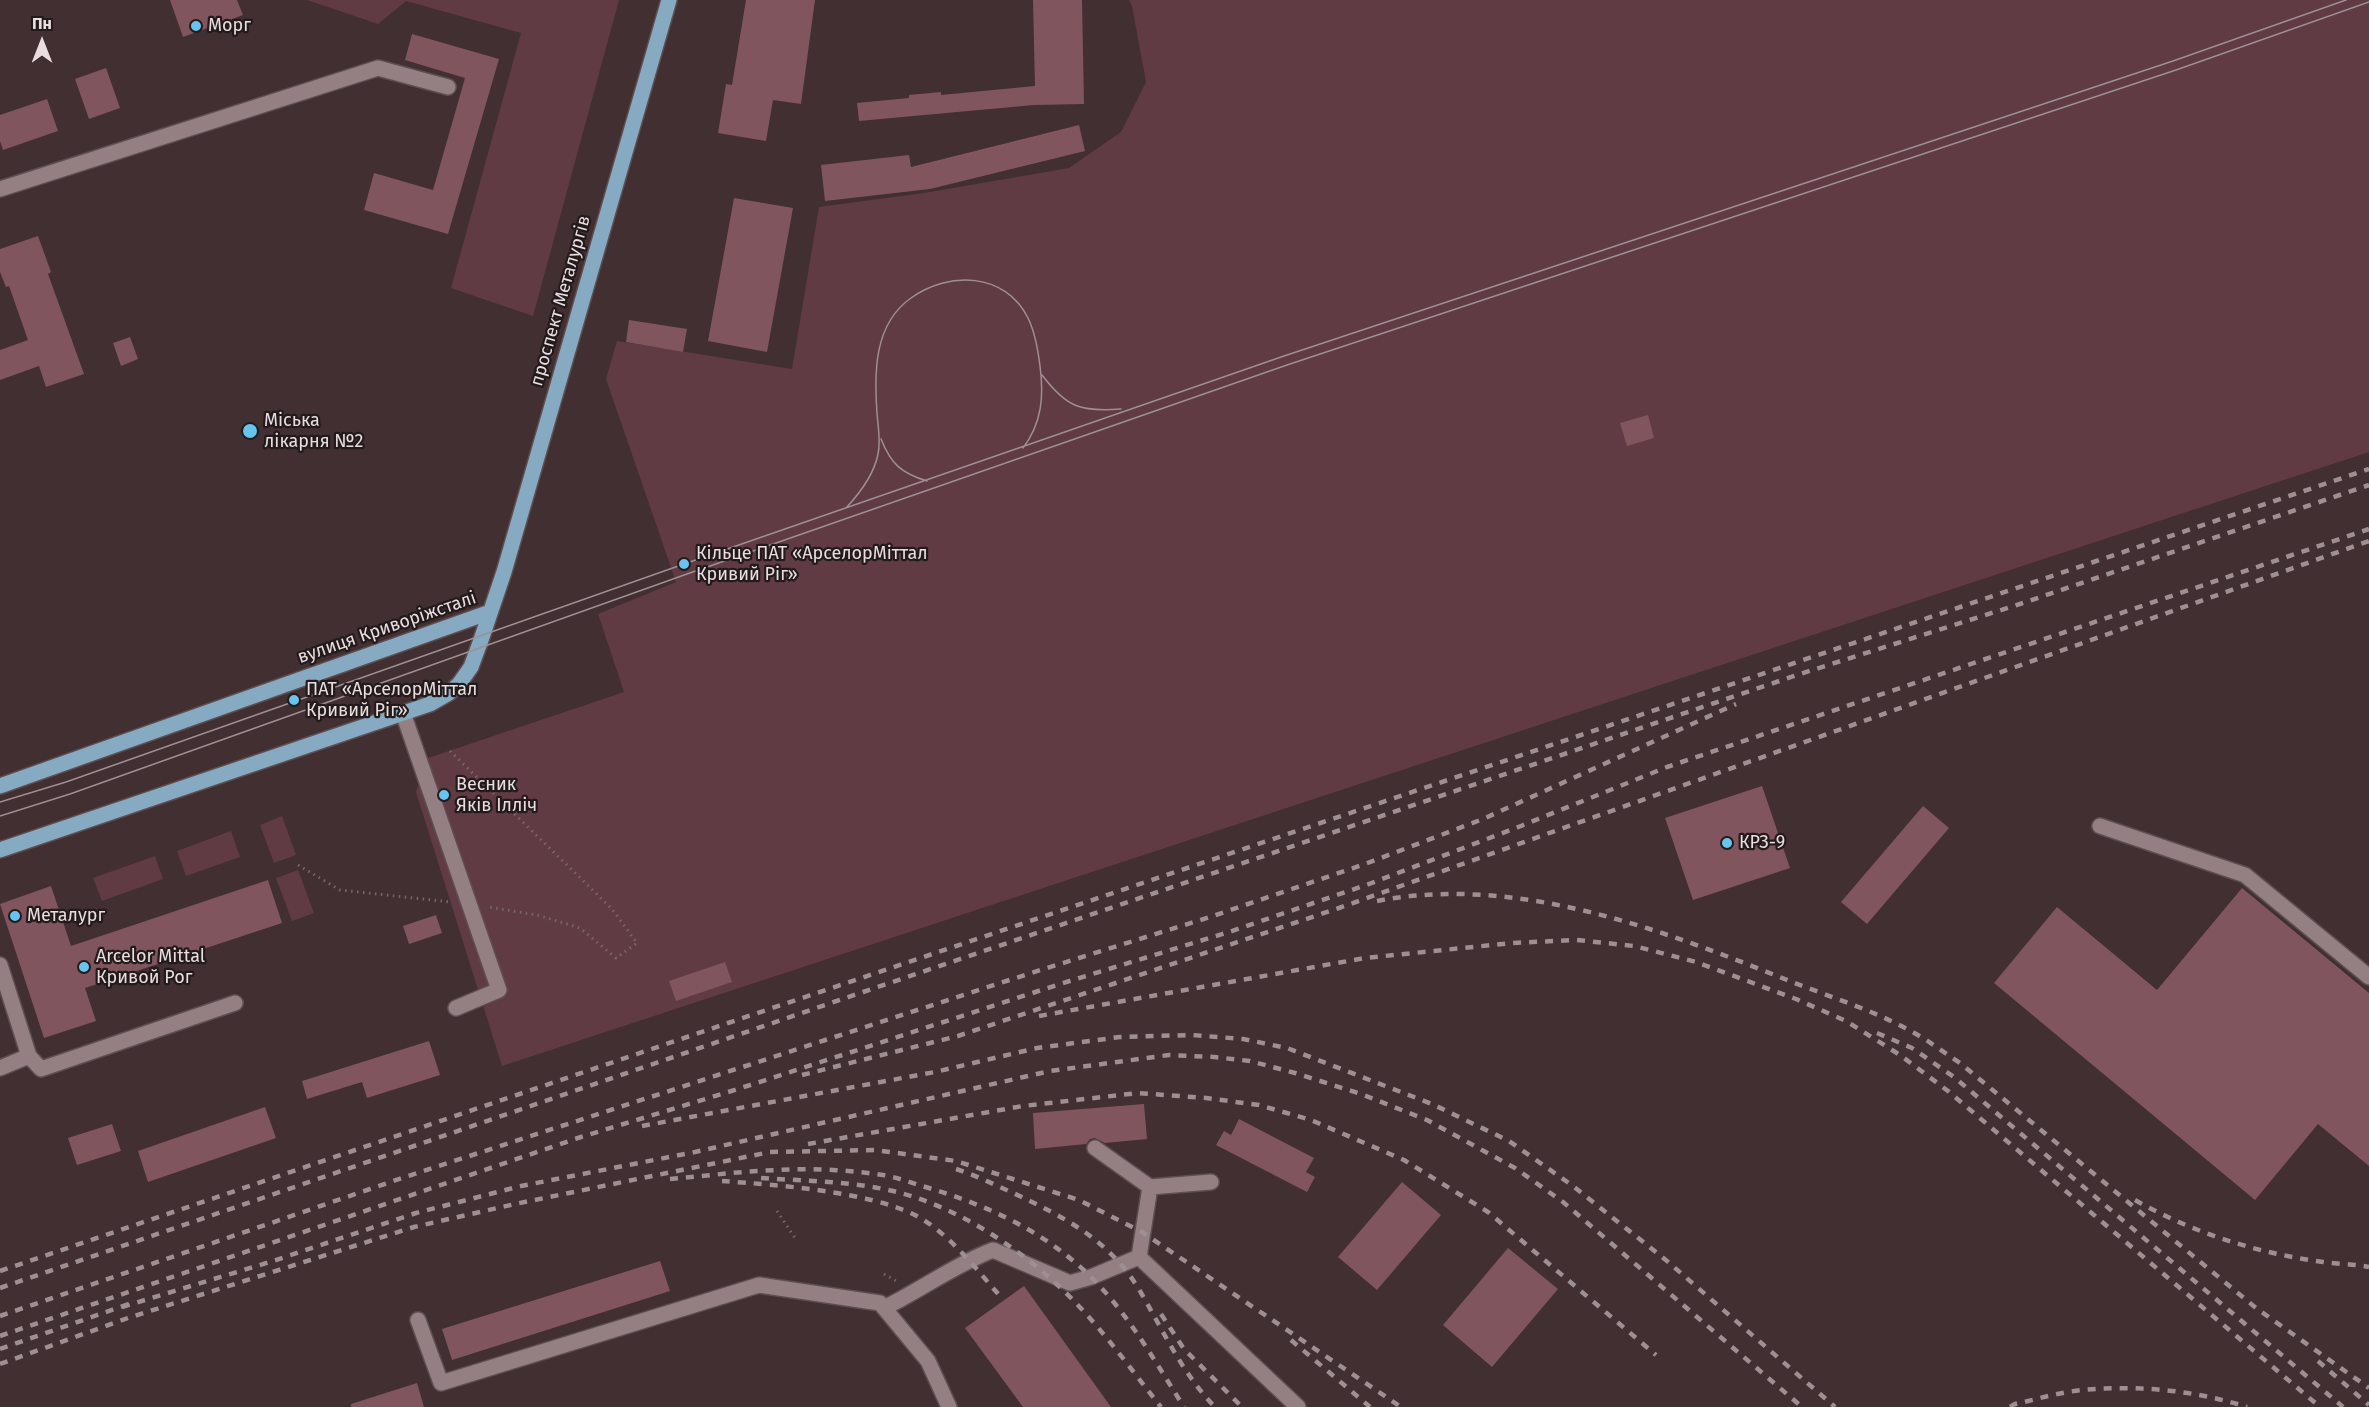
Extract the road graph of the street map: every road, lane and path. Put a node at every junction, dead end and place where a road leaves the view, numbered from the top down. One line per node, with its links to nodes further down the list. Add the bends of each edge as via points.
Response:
1 (669, 0): 4 (main road, проспект Металургів)
2 (447, 87): 3 (lane, via 378,68)
3 (0, 189)
4 (490, 612): 5 (main road, вулиця Криворіжсталі, via 471,667 459,684 440,699); 7 (main road, вулиця Криворіжсталі)
5 (403, 713): 9 (main road, вулиця Криворіжсталі); 14 (lane, via 499,990)
6 (450, 751): 10 (path, via 612,909 637,943)
7 (0, 786)
8 (2100, 826): 12 (lane, via 2245,875)
9 (0, 850)
10 (616, 958)
11 (0, 965): 15 (lane)
12 (2369, 977)
13 (235, 1003): 15 (lane, via 41,1069)
14 (456, 1008)
15 (29, 1056): 16 (lane)
16 (0, 1068)
17 (1095, 1148): 19 (lane)
18 (1211, 1182): 19 (lane)
19 (1150, 1186): 22 (lane)
20 (777, 1211): 21 (path)
21 (795, 1238)
22 (1139, 1257): 23 (lane, via 1070,1282 993,1250 968,1260); 26 (lane)
23 (885, 1308): 24 (lane, via 880,1303 759,1285 441,1383); 25 (lane, via 928,1361)
24 (418, 1320)
25 (949, 1407)
26 (1298, 1407)

